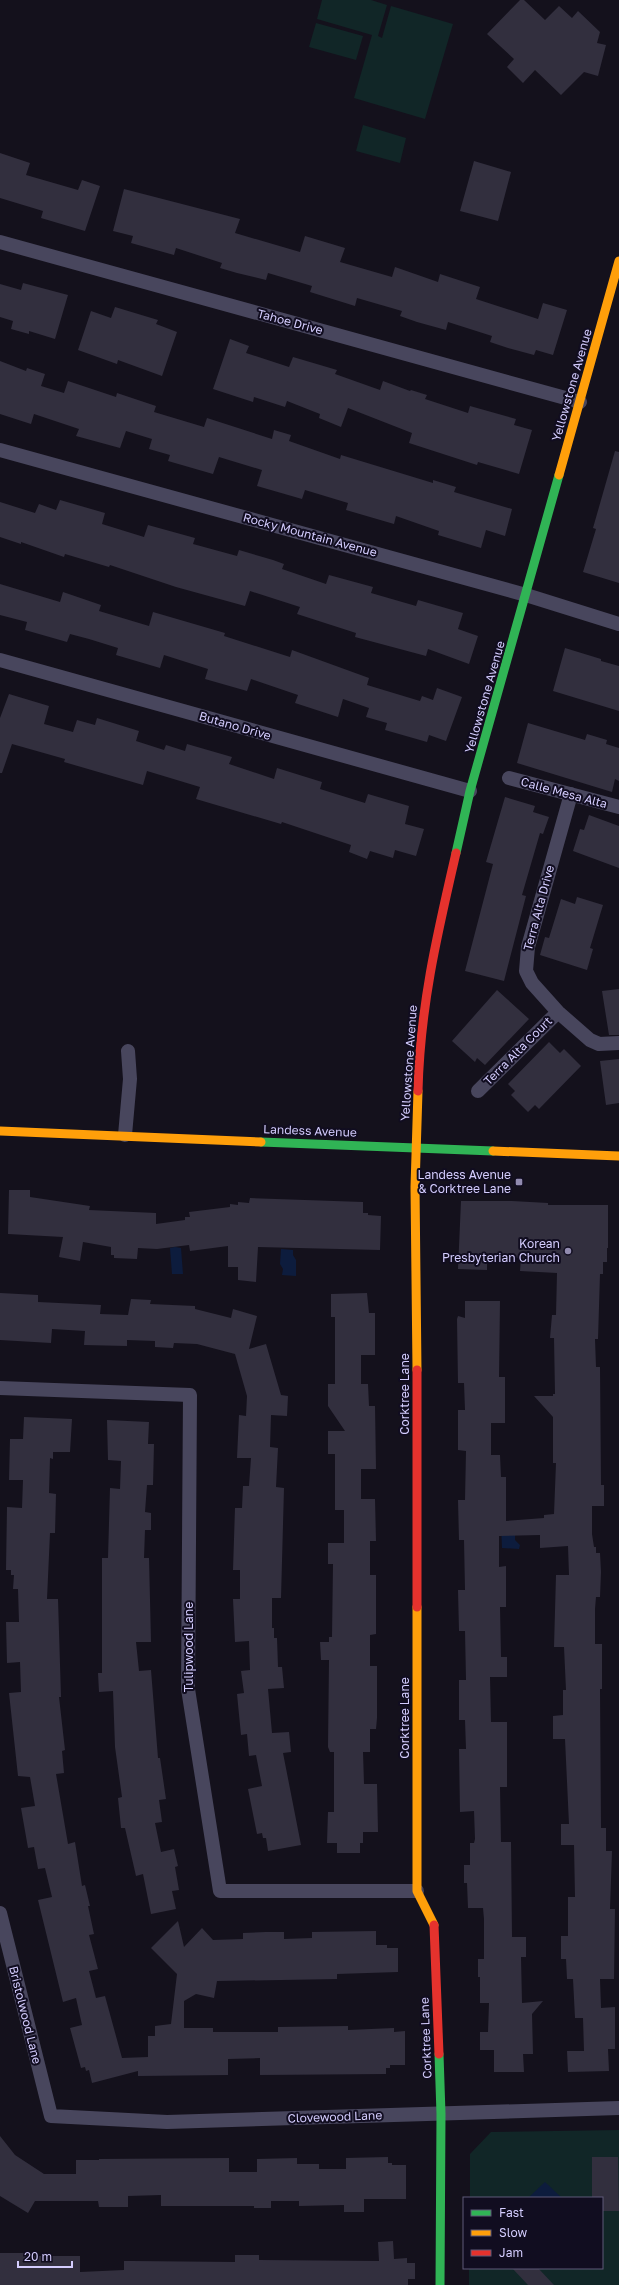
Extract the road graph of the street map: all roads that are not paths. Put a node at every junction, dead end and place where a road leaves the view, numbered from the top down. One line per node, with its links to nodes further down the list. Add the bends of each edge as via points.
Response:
1 (0, 242): 3 (street, Tahoe Drive)
2 (619, 261): 3 (street, Yellowstone Avenue)
3 (580, 402): 5 (street, Yellowstone Avenue)
4 (0, 450): 5 (street, Rocky Mountain Avenue)
5 (526, 595): 6 (street, Rocky Mountain Avenue); 9 (street, Yellowstone Avenue)
6 (619, 624)
7 (0, 660): 9 (street, Butano Drive)
8 (509, 778): 10 (street, Calle Mesa Alta)
9 (470, 791): 18 (street, Yellowstone Avenue, via 430,965 421,1029)
10 (571, 794): 11 (street, Calle Mesa Alta); 12 (street, Terra Alta Drive, via 526,960 526,971 532,984)
11 (619, 807)
12 (558, 1012): 13 (street, Terra Alta Drive, via 590,1040 599,1044); 15 (street, Terra Alta Court)
13 (619, 1044)
14 (128, 1051): 17 (street, via 130,1079)
15 (478, 1091)
16 (0, 1132): 17 (street, Landess Avenue)
17 (125, 1135): 18 (street, Landess Avenue)
18 (417, 1147): 19 (street, Landess Avenue); 21 (street, Corktree Lane)
19 (619, 1156)
20 (0, 1388): 21 (street, Tulipwood Lane, via 190,1395 188,1689 220,1891)
21 (417, 1891): 24 (street, Corktree Lane, via 434,1923)
22 (0, 1913): 25 (street, Bristolwood Lane)
23 (619, 2108): 24 (street, Clovewood Lane)
24 (441, 2114): 25 (street, Clovewood Lane, via 167,2122); 26 (street, Corktree Lane)
25 (50, 2116)
26 (440, 2285)

